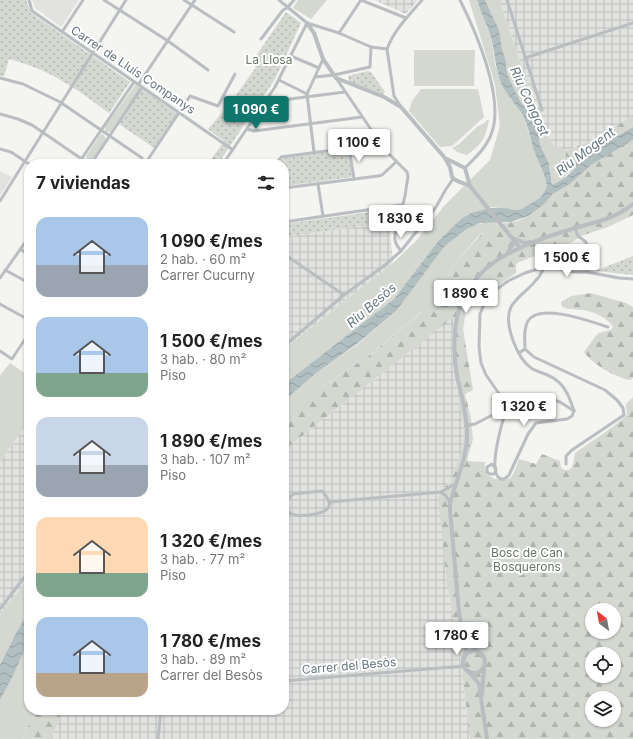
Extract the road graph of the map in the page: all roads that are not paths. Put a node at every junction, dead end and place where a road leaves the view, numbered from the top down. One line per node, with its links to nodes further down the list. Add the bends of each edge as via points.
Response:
1 (28, 0): 20 (street, Carrer de Lluís Companys, via 32,11)
2 (83, 0): 20 (street)
3 (104, 0): 15 (street)
4 (126, 0): 15 (street)
5 (184, 0): 13 (street)
6 (195, 0): 13 (street)
7 (279, 0): 14 (street)
8 (294, 0): 14 (street)
9 (361, 0): 16 (street); 23 (street)
10 (422, 0): 16 (street)
11 (460, 0): 73 (street, via 481,49 492,87 496,118 481,153)
12 (507, 0): 30 (street)
13 (192, 5): 21 (street); 25 (street)
14 (287, 8): 17 (street); 24 (street, via 282,10)
15 (120, 10): 25 (street); 28 (street)
16 (406, 18): 27 (street)
17 (307, 23): 19 (street); 22 (street); 29 (street)
18 (633, 23): 30 (street)
19 (319, 27): 22 (street); 23 (street)
20 (62, 32): 28 (street, Carrer de Lluís Companys)
21 (234, 32)
22 (314, 33): 31 (street)
23 (339, 34): 26 (street)
24 (261, 39)
25 (168, 41): 33 (street); 40 (street)
26 (371, 47): 27 (street); 35 (street, via 370,67)
27 (387, 49): 44 (street)
28 (93, 54): 39 (street, Carrer de Lluís Companys); 47 (street)
29 (291, 56): 32 (street); 38 (street)
30 (525, 58): 49 (street)
31 (323, 59): 32 (street); 35 (street)
32 (319, 68): 36 (street)
33 (208, 70)
34 (235, 74): 50 (street, via 218,106 190,96)
35 (335, 76): 36 (street); 42 (street); 45 (street)
36 (315, 77): 43 (street)
37 (0, 78): 47 (street, via 23,84)
38 (279, 80): 43 (street); 46 (street)
39 (134, 82): 40 (street, Carrer de Lluís Companys); 55 (street)
40 (138, 85): 41 (street, Carrer de Lluís Companys)
41 (142, 87): 50 (street, Carrer de Lluís Companys); 57 (street)
42 (345, 92): 43 (street); 52 (street)
43 (307, 95): 46 (street); 53 (street)
44 (394, 96): 45 (street); 48 (street)
45 (390, 100): 48 (street)
46 (266, 102): 54 (street)
47 (62, 103): 55 (street); 56 (street)
48 (401, 107): 62 (street)
49 (542, 110)
50 (180, 113): 59 (street, Carrer de Lluís Companys); 66 (street)
51 (0, 114): 56 (street, via 18,119)
52 (362, 117): 53 (street); 70 (street)
53 (310, 124): 54 (street, via 254,131); 60 (street)
54 (247, 129): 59 (street)
55 (101, 130): 57 (street); 64 (street)
56 (44, 132): 63 (street); 64 (street)
57 (110, 136): 61 (street); 65 (street)
58 (0, 149): 69 (street)
59 (233, 150): 67 (street)
60 (314, 152): 68 (street); 76 (street, via 349,148)
61 (142, 158)
62 (445, 158): 72 (street); 74 (street)
63 (26, 159)
64 (82, 159)
65 (94, 159)
66 (148, 159)
67 (227, 159)
68 (280, 159)
69 (24, 160)
70 (396, 162): 76 (street, via 382,175); 84 (street, via 408,176)
71 (24, 163): 82 (street)
72 (457, 165): 73 (street); 74 (street)
73 (465, 168): 75 (street)
74 (451, 170): 77 (street)
75 (466, 174): 78 (street); 80 (street)
76 (354, 179): 79 (street)
77 (453, 179): 78 (street); 93 (street, via 428,218)
78 (459, 181): 80 (street)
79 (318, 184): 81 (street); 85 (street)
80 (470, 186): 88 (street)
81 (289, 187)
82 (0, 201)
83 (633, 204): 87 (street, via 609,219)
84 (401, 205): 85 (street); 93 (street, via 394,239)
85 (323, 216): 86 (street)
86 (289, 221)
87 (575, 228): 89 (street); 99 (street, via 578,236 586,242)
88 (512, 237): 89 (street, via 526,243); 91 (street); 95 (street, via 514,242)
89 (534, 242): 91 (street)
90 (24, 244): 92 (street)
91 (520, 248): 95 (street)
92 (20, 249): 94 (street); 98 (street)
93 (401, 251): 103 (street)
94 (24, 252)
95 (507, 254): 114 (street, via 485,270 466,294 459,308 455,361)
96 (289, 258): 103 (street)
97 (544, 267): 99 (street); 111 (street, via 537,280 511,308 510,330); 112 (street, via 502,285 486,300 480,314 481,363 486,375)
98 (5, 270): 100 (street); 102 (street)
99 (588, 272): 101 (street)
100 (0, 278)
101 (633, 278)
102 (24, 280)
103 (344, 296): 108 (street)
104 (0, 304): 105 (street)
105 (24, 317)
106 (608, 326): 109 (street, via 572,316 543,313 529,320 525,327)
107 (24, 341): 110 (street, via 12,359)
108 (289, 342)
109 (525, 349): 111 (street); 115 (street, via 534,357 605,390 618,400 623,408 624,415 572,450 566,456)
110 (0, 351)
111 (519, 353): 113 (street, via 525,364 555,379 563,387)
112 (507, 405): 113 (street, via 512,401 551,399); 113 (street, via 497,440 496,470 501,479 509,475 525,439 536,423 567,419); 114 (street, via 475,424)
113 (574, 411)
114 (467, 425): 116 (street, via 466,450)
115 (566, 464)
116 (455, 484): 117 (street); 120 (street)
117 (441, 492): 119 (street); 120 (street)
118 (289, 498): 119 (street, via 292,494 322,491)
119 (329, 502): 121 (street, via 323,513 297,516)
120 (450, 503): 124 (street)
121 (289, 512)
122 (24, 578): 123 (street)
123 (0, 609)
124 (464, 634): 125 (street); 126 (street)
125 (477, 651): 126 (street, via 470,652); 128 (street, via 485,659)
126 (464, 659): 127 (street)
127 (464, 666): 129 (street); 130 (street, Carrer del Besòs)
128 (484, 668): 129 (street, via 478,672); 131 (street)
129 (469, 672): 131 (street, via 479,684)
130 (289, 681)
131 (482, 699): 134 (street)
132 (160, 715): 133 (street)
133 (158, 739)
134 (487, 739)

